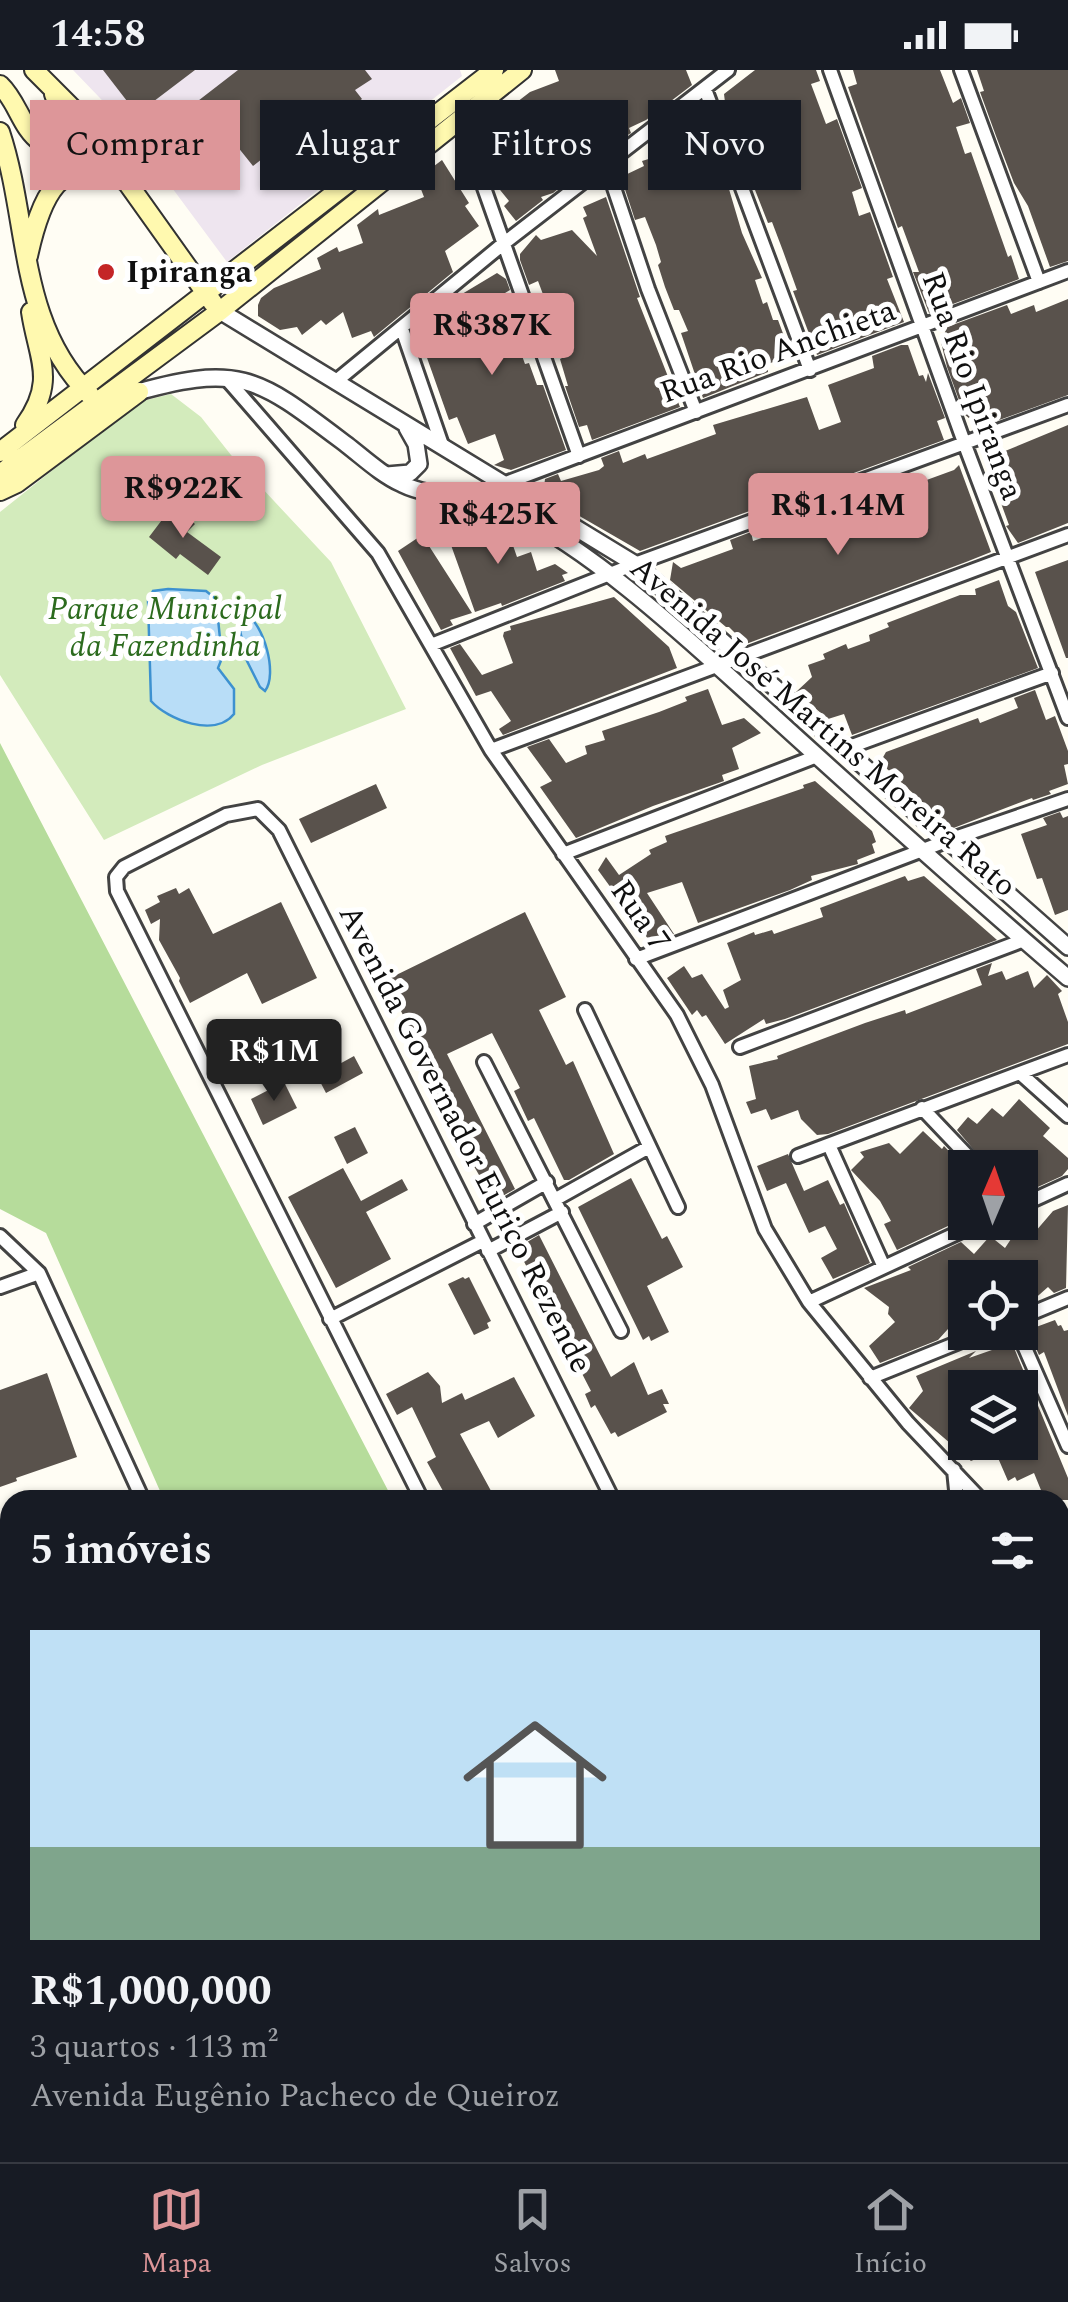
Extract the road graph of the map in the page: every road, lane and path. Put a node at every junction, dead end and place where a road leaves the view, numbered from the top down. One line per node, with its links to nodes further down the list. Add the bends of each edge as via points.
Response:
1 (494, 70): 24 (main road)
2 (522, 70): 10 (main road)
3 (728, 70): 8 (street)
4 (830, 70): 26 (street, Rua Rio Ipiranga)
5 (960, 70): 22 (street)
6 (41, 76): 7 (main road, via 62,121 46,143 30,132); 9 (main road)
7 (0, 85)
8 (705, 89): 13 (street); 28 (street)
9 (64, 100)
10 (485, 100)
11 (455, 124): 25 (main road)
12 (0, 132): 20 (main road)
13 (628, 147)
14 (53, 190): 20 (main road, via 41,208)
15 (134, 190): 24 (main road)
16 (484, 190): 19 (street)
17 (572, 190): 19 (street)
18 (615, 190): 35 (street)
19 (502, 244): 27 (street); 40 (street)
20 (26, 266): 23 (main road)
21 (1068, 271): 22 (street, Rua Rio Anchieta)
22 (1039, 282): 26 (street, Rua Rio Anchieta)
23 (31, 292): 31 (main road, via 51,341); 39 (main road, via 44,384 37,407)
24 (205, 294): 25 (main road); 31 (main road)
25 (220, 311): 30 (street, Avenida José Martins Moreira Rato); 33 (main road)
26 (923, 328): 28 (street, Rua Rio Anchieta); 37 (street, Rua Rio Ipiranga)
27 (402, 329): 30 (street); 38 (street)
28 (810, 370): 35 (street, Rua Rio Anchieta)
29 (224, 376): 32 (street, Avenida José Martins Moreira Rato); 42 (street, Avenida José Martins Moreira Rato, via 279,394); 49 (street, Rua 7, via 362,531)
30 (335, 382): 36 (street, Avenida José Martins Moreira Rato)
31 (82, 388): 33 (main road); 39 (main road)
32 (139, 392): 33 (street, Avenida José Martins Moreira Rato); 44 (main road)
33 (99, 400): 41 (main road)
34 (1068, 406): 37 (street)
35 (696, 412): 40 (street, Rua Rio Anchieta)
36 (404, 423): 38 (street, Avenida José Martins Moreira Rato); 42 (street, via 419,464 410,473)
37 (964, 444): 46 (street, Rua Rio Ipiranga); 47 (street)
38 (442, 445): 43 (street, Avenida José Martins Moreira Rato)
39 (7, 446)
40 (579, 456): 43 (street, Rua Rio Anchieta)
41 (0, 474)
42 (386, 475): 48 (street, Avenida José Martins Moreira Rato, via 415,489 506,508)
43 (506, 483): 47 (street, Avenida José Martins Moreira Rato)
44 (0, 491)
45 (1068, 535): 46 (street)
46 (1006, 557): 50 (street); 52 (street, Rua Rio Ipiranga)
47 (635, 564): 48 (street); 50 (street, Avenida José Martins Moreira Rato)
48 (608, 574): 49 (street); 51 (street, Avenida José Martins Moreira Rato)
49 (430, 645): 55 (street, Rua 7)
50 (740, 658): 51 (street); 54 (street, Avenida José Martins Moreira Rato)
51 (717, 666): 55 (street); 56 (street, Avenida José Martins Moreira Rato)
52 (1052, 673): 53 (street, Rua Rio Ipiranga); 54 (street)
53 (1068, 718)
54 (844, 749): 58 (street, Avenida José Martins Moreira Rato)
55 (491, 750): 60 (street, Rua 7)
56 (817, 756): 59 (street, Avenida José Martins Moreira Rato); 60 (street)
57 (1068, 799): 58 (street)
58 (949, 840): 59 (street); 62 (street, Avenida José Martins Moreira Rato)
59 (925, 850): 63 (street, Avenida José Martins Moreira Rato); 65 (street)
60 (563, 854): 65 (street, Rua 7)
61 (1068, 925): 62 (street)
62 (1051, 932): 64 (street, Avenida José Martins Moreira Rato)
63 (1024, 940): 66 (street, Avenida José Martins Moreira Rato); 68 (street)
64 (1068, 947)
65 (636, 959): 92 (street, Rua 7, via 696,1051 765,1229)
66 (1068, 978)
67 (585, 1010): 75 (street)
68 (740, 1047)
69 (1068, 1055): 71 (street)
70 (484, 1062): 78 (street)
71 (1021, 1074): 72 (street); 73 (street)
72 (922, 1108): 74 (street); 76 (street)
73 (1068, 1116)
74 (829, 1145): 77 (street); 88 (street)
75 (649, 1148): 80 (street); 82 (street)
76 (962, 1150)
77 (798, 1156)
78 (546, 1182): 80 (street); 84 (street)
79 (1068, 1184): 81 (street)
80 (556, 1198): 83 (street)
81 (1038, 1198)
82 (678, 1206)
83 (562, 1212): 87 (street); 95 (street)
84 (474, 1224): 87 (street, Avenida Governador Eurico Rezende); 94 (street, Avenida Governador Eurico Rezende, via 279,830 258,809 226,814 124,867 116,876 120,898)
85 (0, 1236): 89 (street)
86 (948, 1237): 88 (street)
87 (486, 1246): 94 (street); 103 (street, Avenida Governador Eurico Rezende)
88 (884, 1265): 92 (street)
89 (39, 1272): 90 (street); 101 (street)
90 (0, 1287)
91 (1068, 1298): 93 (street)
92 (808, 1302): 98 (street, Rua 7)
93 (1038, 1310)
94 (330, 1318): 102 (street)
95 (620, 1330)
96 (948, 1347): 98 (street)
97 (1026, 1350): 99 (street)
98 (870, 1378): 100 (street, Rua 7)
99 (1068, 1446)
100 (954, 1470): 104 (street); 105 (street, Rua 7)
101 (138, 1490)
102 (417, 1490)
103 (609, 1490)
104 (956, 1490)
105 (973, 1490)

